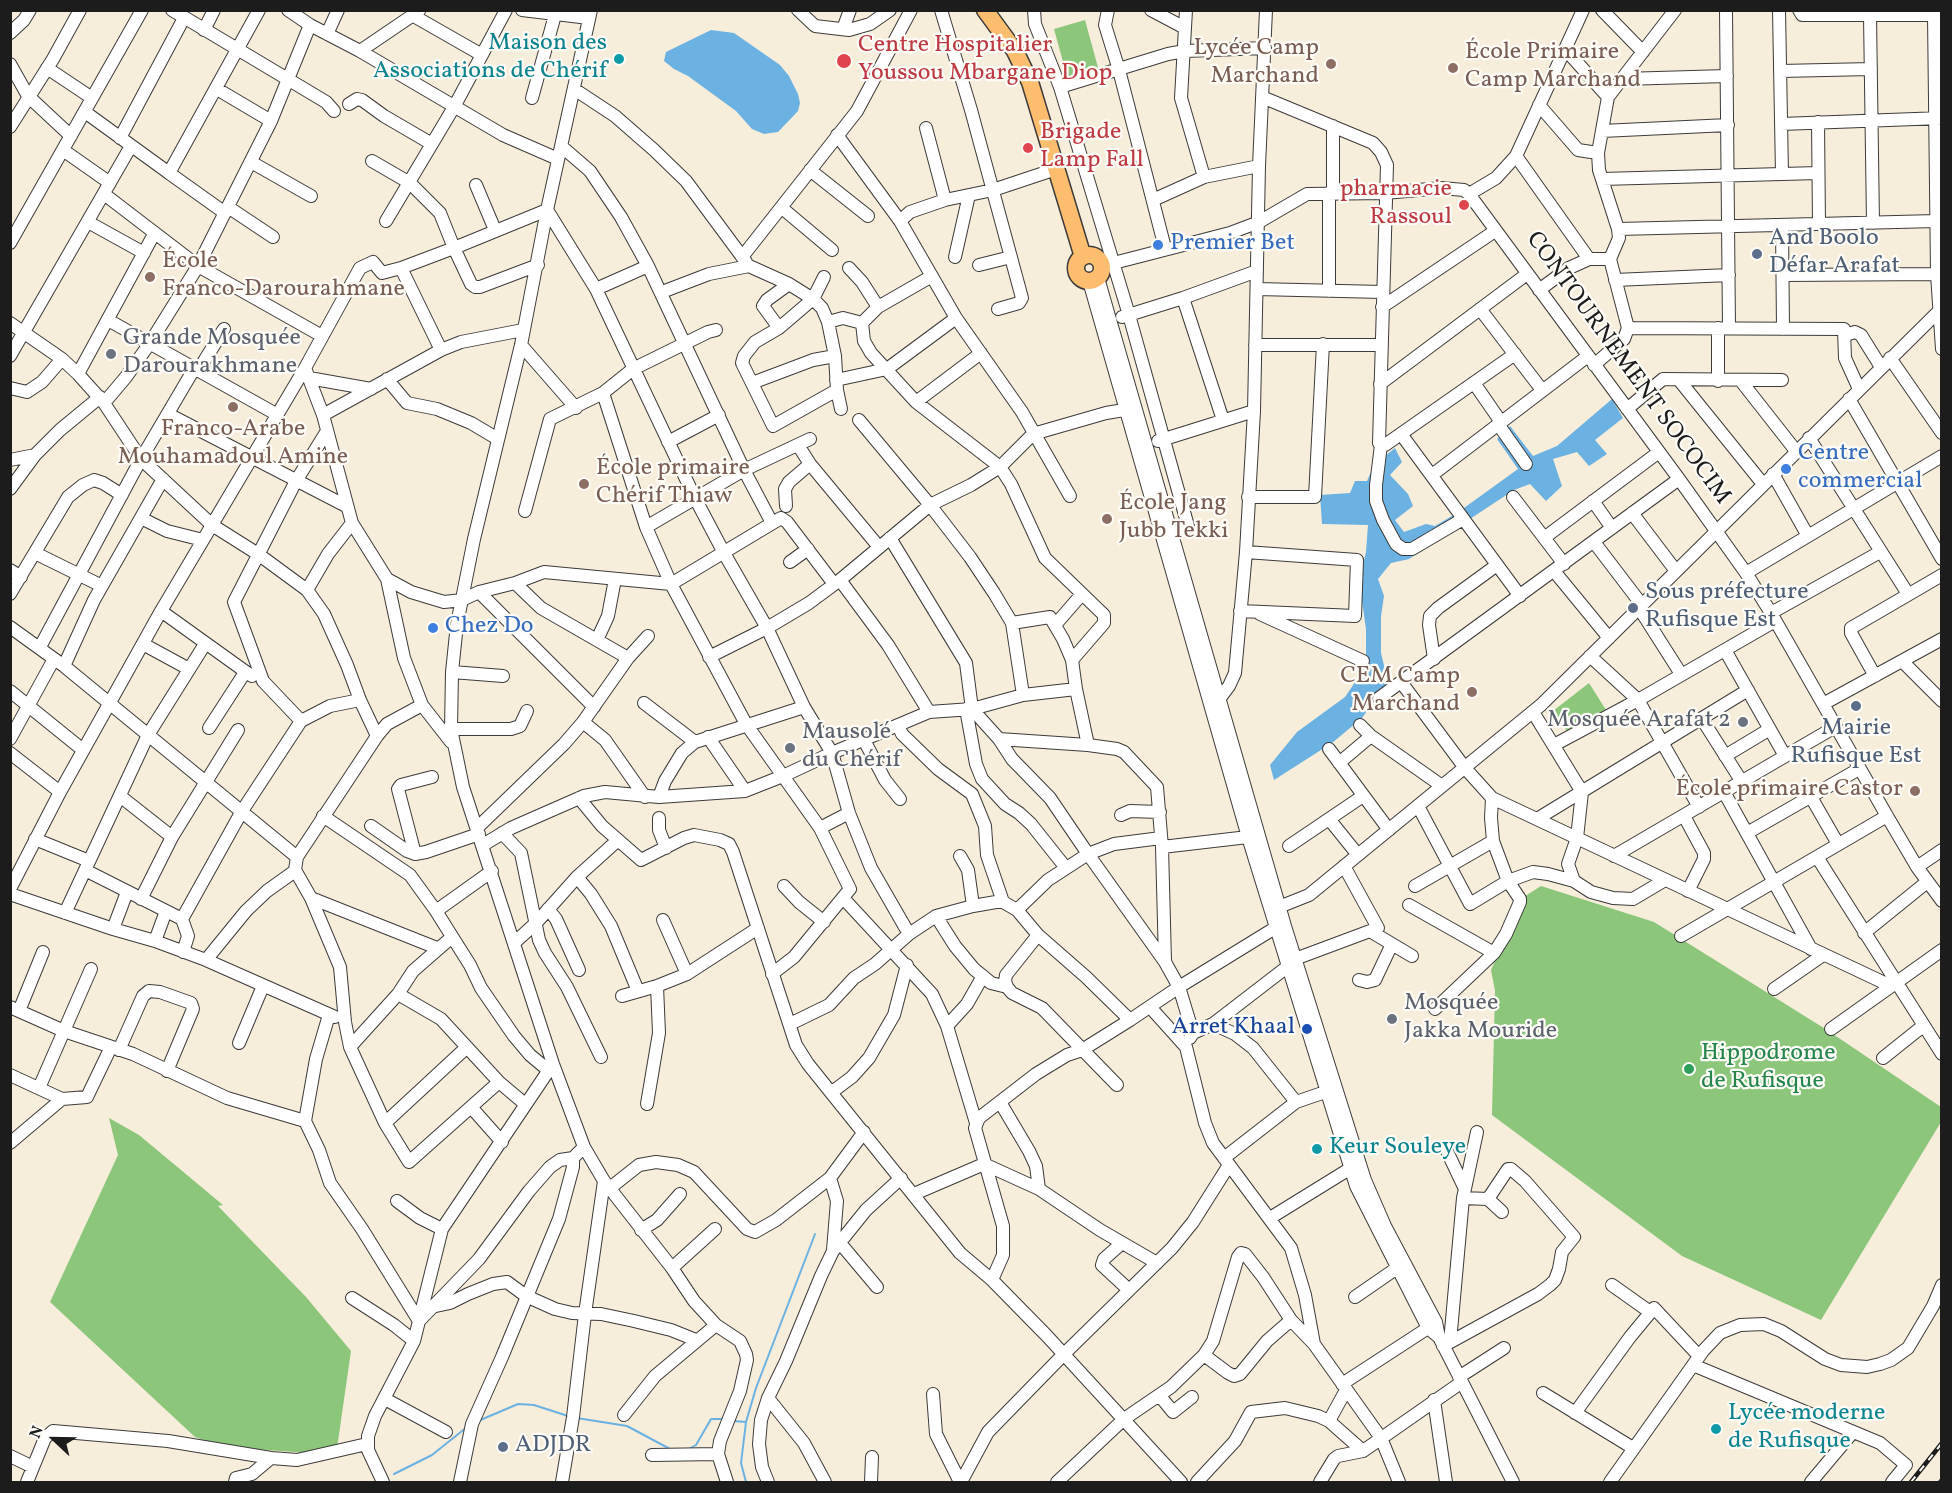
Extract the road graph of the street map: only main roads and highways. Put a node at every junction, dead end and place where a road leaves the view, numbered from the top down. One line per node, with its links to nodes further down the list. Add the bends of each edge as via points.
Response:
1 (985, 10): 2 (main road, via 1010,43 1030,82 1056,169 1096,267 1039,76)
2 (999, 10)

